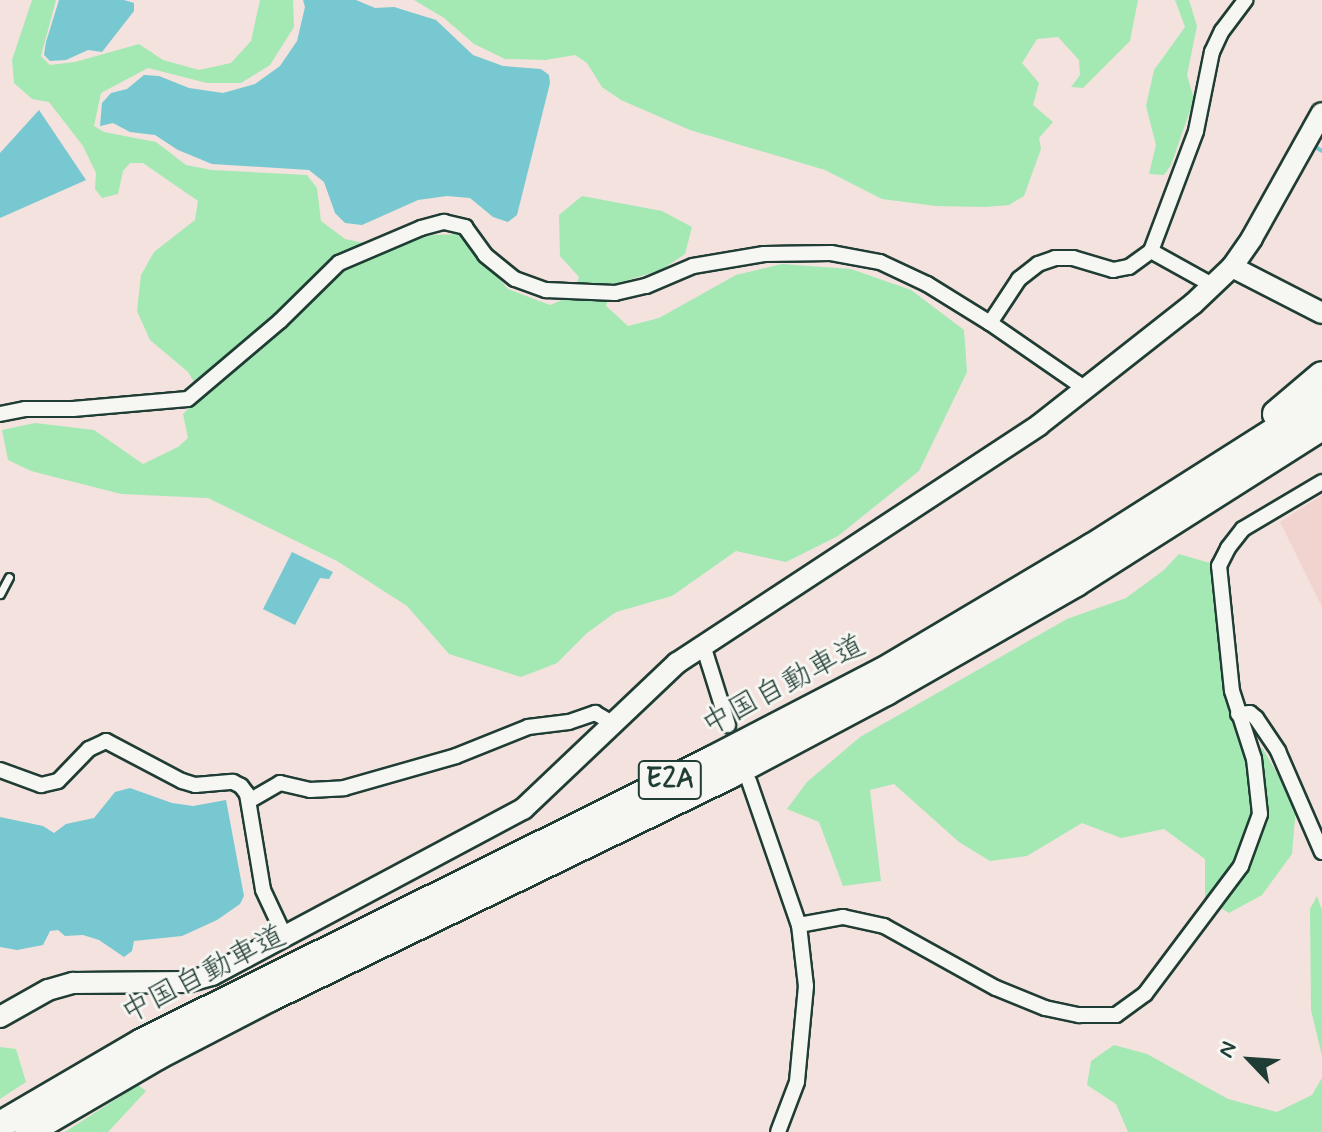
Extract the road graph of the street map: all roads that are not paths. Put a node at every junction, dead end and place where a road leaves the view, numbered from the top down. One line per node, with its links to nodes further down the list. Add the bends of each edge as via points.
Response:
1 (1245, 0): 3 (street, via 1212,52 1196,131)
2 (1322, 113): 4 (street)
3 (1151, 251): 5 (street); 7 (street, via 1129,267 1113,270 1073,258 1038,264 1019,279)
4 (1232, 267): 5 (street); 6 (street)
5 (1214, 286): 9 (street)
6 (1322, 313)
7 (990, 323): 9 (street); 11 (street, via 900,270 831,253 764,254 693,266 615,293 546,290 515,279 485,255 465,227 444,222 339,263 188,399)
8 (1322, 375): 16 (highway, via 1288,406)
9 (1083, 391): 19 (street, via 982,464)
10 (1322, 401): 16 (highway, 中国自動車道 / E2A)
11 (0, 414)
12 (1322, 427): 15 (highway, 中国自動車道 / E2A)
13 (1322, 440): 15 (highway, via 1256,483)
14 (1322, 482): 20 (street, via 1243,529 1219,566)
15 (1224, 490): 31 (highway, 中国自動車道 / E2A, via 886,692 730,775 270,998)
16 (1092, 547): 30 (highway, 中国自動車道 / E2A, via 883,671 142,1042)
17 (9, 577): 18 (lane)
18 (0, 594)
19 (703, 645): 21 (street); 22 (street)
20 (1238, 714): 26 (street, via 1250,713 1278,751); 27 (street, via 1259,791 1253,840 1241,866 1145,994 1116,1015 1045,1008 996,988 884,926 843,917)
21 (612, 723): 25 (street, via 595,713 528,727 456,756 344,788 310,790 280,783); 28 (street, via 523,809)
22 (728, 725)
23 (0, 770): 25 (street, via 41,785 58,781 89,749 106,741 182,781 233,782)
24 (749, 781): 27 (street)
25 (249, 801): 28 (street, via 263,890)
26 (1322, 852)
27 (799, 925): 32 (street, via 806,986 803,1045 797,1082)
28 (285, 937): 29 (street, via 212,975 187,982 73,983 48,990)
29 (0, 1017)
30 (0, 1125)
31 (28, 1132)
32 (778, 1132)

